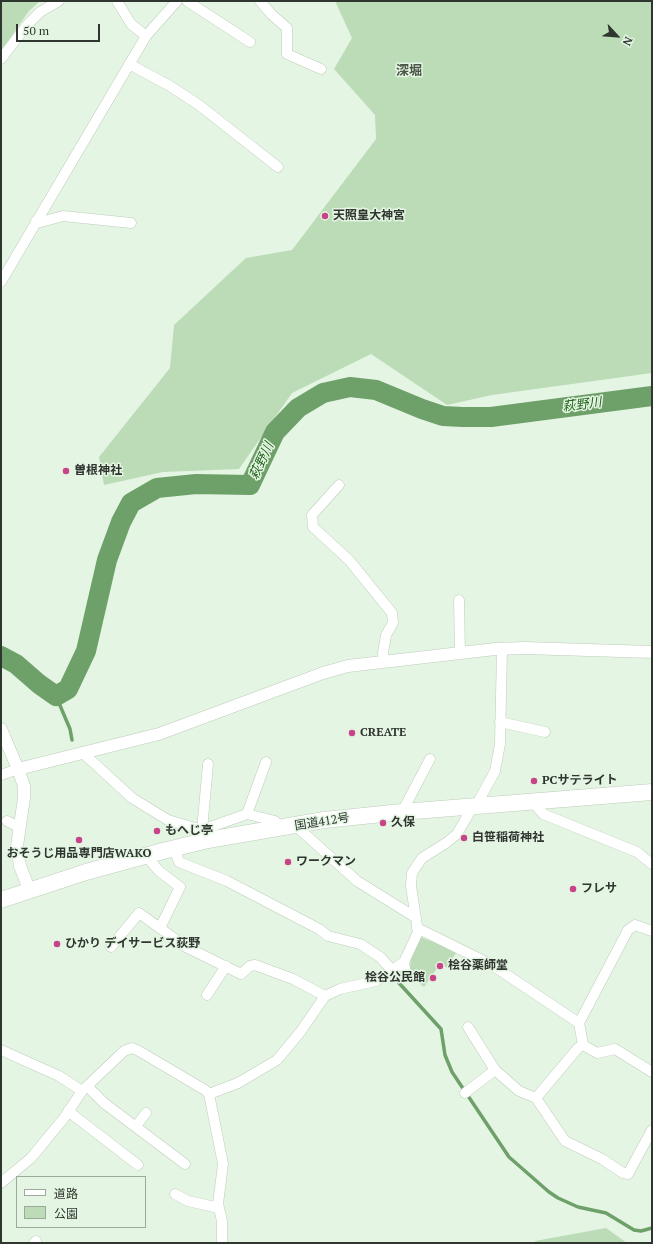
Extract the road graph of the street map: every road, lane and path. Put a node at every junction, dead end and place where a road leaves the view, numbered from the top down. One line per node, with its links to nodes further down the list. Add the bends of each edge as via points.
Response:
1 (59, 1): 8 (street, via 40,12)
2 (118, 1): 6 (street, via 131,24)
3 (177, 1): 6 (street)
4 (187, 1): 7 (street)
5 (260, 1): 10 (street, via 287,28 287,54)
6 (146, 36): 9 (street)
7 (250, 42)
8 (1, 59)
9 (129, 64): 11 (street, via 199,105); 12 (street)
10 (321, 69)
11 (278, 167)
12 (36, 221): 13 (street, via 63,216); 14 (street)
13 (131, 223)
14 (1, 282)
15 (339, 485): 20 (street, via 312,516 313,527 349,560 392,613 393,623 386,635)
16 (459, 600): 19 (street)
17 (502, 649): 18 (street); 19 (street); 21 (street)
18 (652, 652)
19 (460, 653): 20 (street)
20 (384, 661): 24 (street, via 348,666 323,673 159,734)
21 (500, 722): 23 (street); 32 (street, via 500,744 495,771)
22 (1, 729): 28 (street)
23 (545, 732)
24 (82, 752): 28 (street); 39 (street, via 132,798 148,809)
25 (430, 759): 33 (street)
26 (266, 762): 34 (street)
27 (208, 764): 39 (street)
28 (18, 769): 29 (street); 37 (street, via 24,786)
29 (1, 775)
30 (652, 792): 31 (highway, 国道412号)
31 (533, 802): 32 (highway, 国道412号); 42 (street, via 543,814 637,852)
32 (476, 806): 33 (highway, 国道412号); 45 (street, via 472,808 457,834 427,854 415,867 411,886)
33 (402, 812): 36 (highway, 国道412号)
34 (247, 814): 38 (street, via 275,821); 39 (street)
35 (7, 821): 37 (street)
36 (296, 826): 38 (highway, 国道412号); 45 (street, via 357,881)
37 (19, 827): 43 (street, via 17,846 20,866)
38 (278, 829): 39 (highway, 国道412号)
39 (205, 835): 40 (highway, 国道412号)
40 (174, 848): 41 (highway, 国道412号); 51 (street, via 179,862 227,881 328,936 360,944 380,957)
41 (146, 856): 43 (highway, 国道412号); 46 (street, via 159,871 180,887)
42 (652, 864)
43 (29, 889): 44 (highway, 国道412号)
44 (1, 900)
45 (416, 923): 49 (street, via 418,932); 55 (street, via 492,965)
46 (160, 928): 48 (street, via 137,911); 50 (street, via 186,946)
47 (652, 931): 55 (street, via 635,925 628,930)
48 (111, 947)
49 (404, 962): 51 (street); 52 (street)
50 (226, 966): 53 (street); 54 (street, via 242,974 250,966 255,965 293,979)
51 (392, 970): 54 (street, via 371,983 340,988)
52 (406, 974)
53 (207, 995)
54 (325, 996): 63 (street, via 277,1060 238,1083)
55 (579, 1023): 57 (street)
56 (468, 1027): 59 (street)
57 (583, 1045): 60 (street, via 597,1053 615,1050 630,1054); 64 (street)
58 (1, 1050): 61 (street)
59 (495, 1070): 62 (street); 64 (street, via 519,1091)
60 (652, 1072)
61 (84, 1088): 63 (street, via 124,1051 132,1048); 65 (street); 67 (street)
62 (465, 1093)
63 (209, 1094): 73 (street, via 223,1164)
64 (536, 1098): 68 (street, via 565,1141 602,1159 623,1174 628,1174)
65 (68, 1112): 70 (street); 71 (street, via 31,1158)
66 (146, 1113): 67 (street)
67 (136, 1126): 69 (street)
68 (652, 1130)
69 (185, 1164)
70 (138, 1165)
71 (1, 1182)
72 (175, 1194): 73 (street)
73 (219, 1208): 74 (street)
74 (222, 1243)

